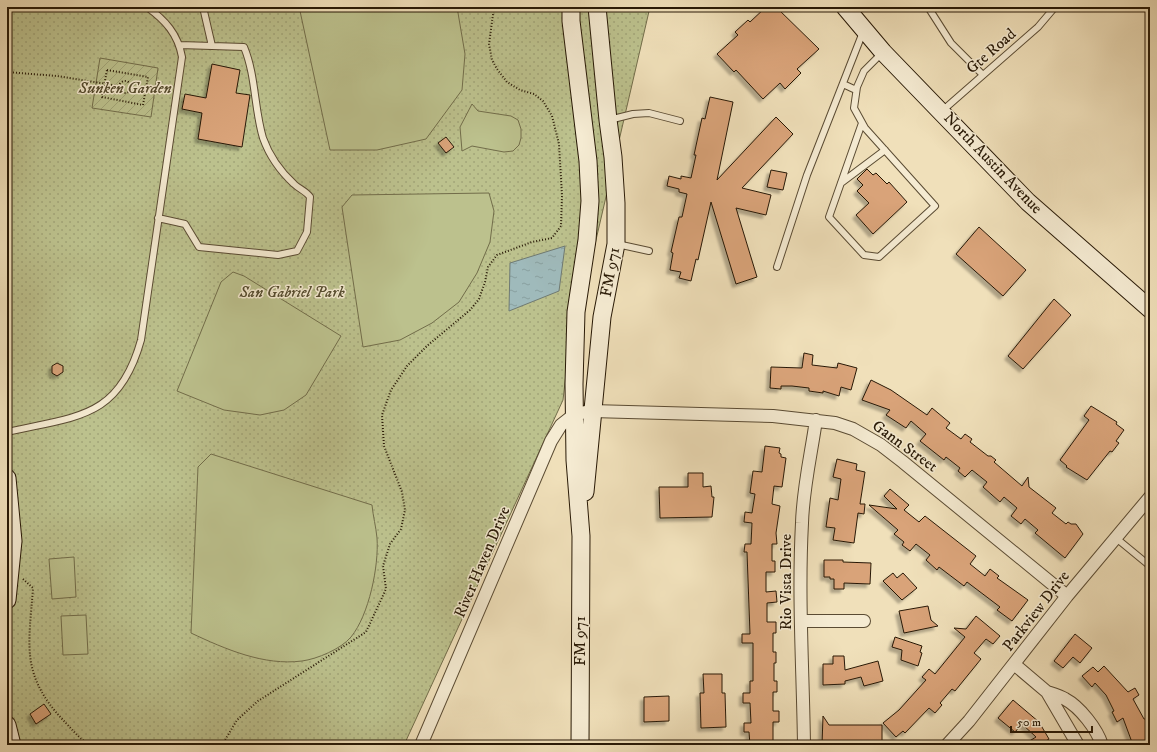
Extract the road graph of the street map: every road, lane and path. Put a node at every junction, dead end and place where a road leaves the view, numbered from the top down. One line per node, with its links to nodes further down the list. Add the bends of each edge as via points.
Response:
1 (147, 7): 10 (lane, via 165,21)
2 (202, 7): 11 (lane)
3 (494, 7): 53 (path, via 489,44 492,60 507,82 543,100 552,116 560,144 561,226 552,238 496,255 488,267 479,299 407,366 391,390 382,415 384,446 402,492 405,510 401,529 390,544 383,566 386,589 366,632 258,701 237,720)
4 (571, 7): 25 (main road, FM 971 / FM 971)
5 (597, 7): 23 (main road, FM 971 / FM 971)
6 (845, 7): 9 (main road, North Austin Avenue)
7 (928, 7): 14 (lane, via 951,43)
8 (1055, 7): 14 (lane, Gte Road, via 1038,27)
9 (864, 29): 12 (main road, North Austin Avenue); 16 (lane)
10 (180, 45): 11 (lane); 21 (lane, via 181,70)
11 (212, 46): 29 (lane, via 244,47 249,59 264,138 278,168 310,197 307,232 297,251 278,255 199,247 185,224)
12 (883, 52): 20 (lane, via 864,71); 22 (main road, North Austin Avenue)
13 (7, 72): 15 (path, via 57,76)
14 (983, 75): 22 (lane, Gte Road)
15 (104, 84): 17 (path); 19 (path, via 107,70 148,77); 19 (path, via 102,97 143,105)
16 (843, 84): 20 (lane); 32 (lane, via 807,175)
17 (119, 86): 18 (path, via 125,81 129,82); 18 (path, via 119,90 124,94)
18 (132, 88): 19 (path)
19 (146, 90): 21 (path)
20 (856, 90): 26 (lane, via 854,108)
21 (177, 94): 29 (lane)
22 (942, 111): 33 (main road, North Austin Avenue, via 1028,202)
23 (608, 120): 24 (lane, via 634,114 649,114); 25 (main road); 30 (main road, FM 971 / FM 971, via 614,164)
24 (680, 121)
25 (583, 122): 35 (main road, FM 971 / FM 971, via 590,201 576,312)
26 (862, 123): 27 (lane); 28 (lane)
27 (884, 150): 28 (lane); 28 (lane, via 935,206 879,257 864,255 829,217)
28 (840, 184)
29 (158, 218): 37 (lane, via 141,340 128,376 106,402 82,415)
30 (616, 244): 31 (lane); 34 (main road, FM 971 / FM 971, via 602,317)
31 (649, 251)
32 (777, 267)
33 (1150, 309)
34 (592, 411): 35 (street); 36 (street, Gann Street, via 773,416); 40 (main road, FM 971 / FM 971)
35 (574, 414): 40 (main road, FM 971 / FM 971); 54 (street, River Haven Drive, via 561,425 551,441)
36 (816, 420): 44 (street, Gann Street, via 853,429 881,445); 46 (street, Rio Vista Drive, via 802,522)
37 (7, 432)
38 (7, 478): 43 (main road, via 13,541)
39 (1150, 497): 41 (street, Parkview Drive)
40 (580, 536): 55 (main road, FM 971 / FM 971)
41 (1116, 538): 42 (lane); 44 (street, Parkview Drive)
42 (1150, 566)
43 (10, 573): 45 (main road); 52 (path, via 33,588 29,660 37,684 49,705)
44 (1067, 596): 48 (street, Parkview Drive)
45 (7, 600)
46 (802, 621): 47 (street); 56 (street, Rio Vista Drive)
47 (864, 621)
48 (1014, 664): 49 (street); 57 (street, Parkview Drive, via 970,721)
49 (1047, 692): 58 (street); 59 (street, via 1066,699 1075,706 1088,720)
50 (7, 725): 51 (main road)
51 (12, 745)
52 (89, 745)
53 (222, 745)
54 (421, 745)
55 (580, 745)
56 (804, 745)
57 (947, 745)
58 (1078, 745)
59 (1102, 745)

